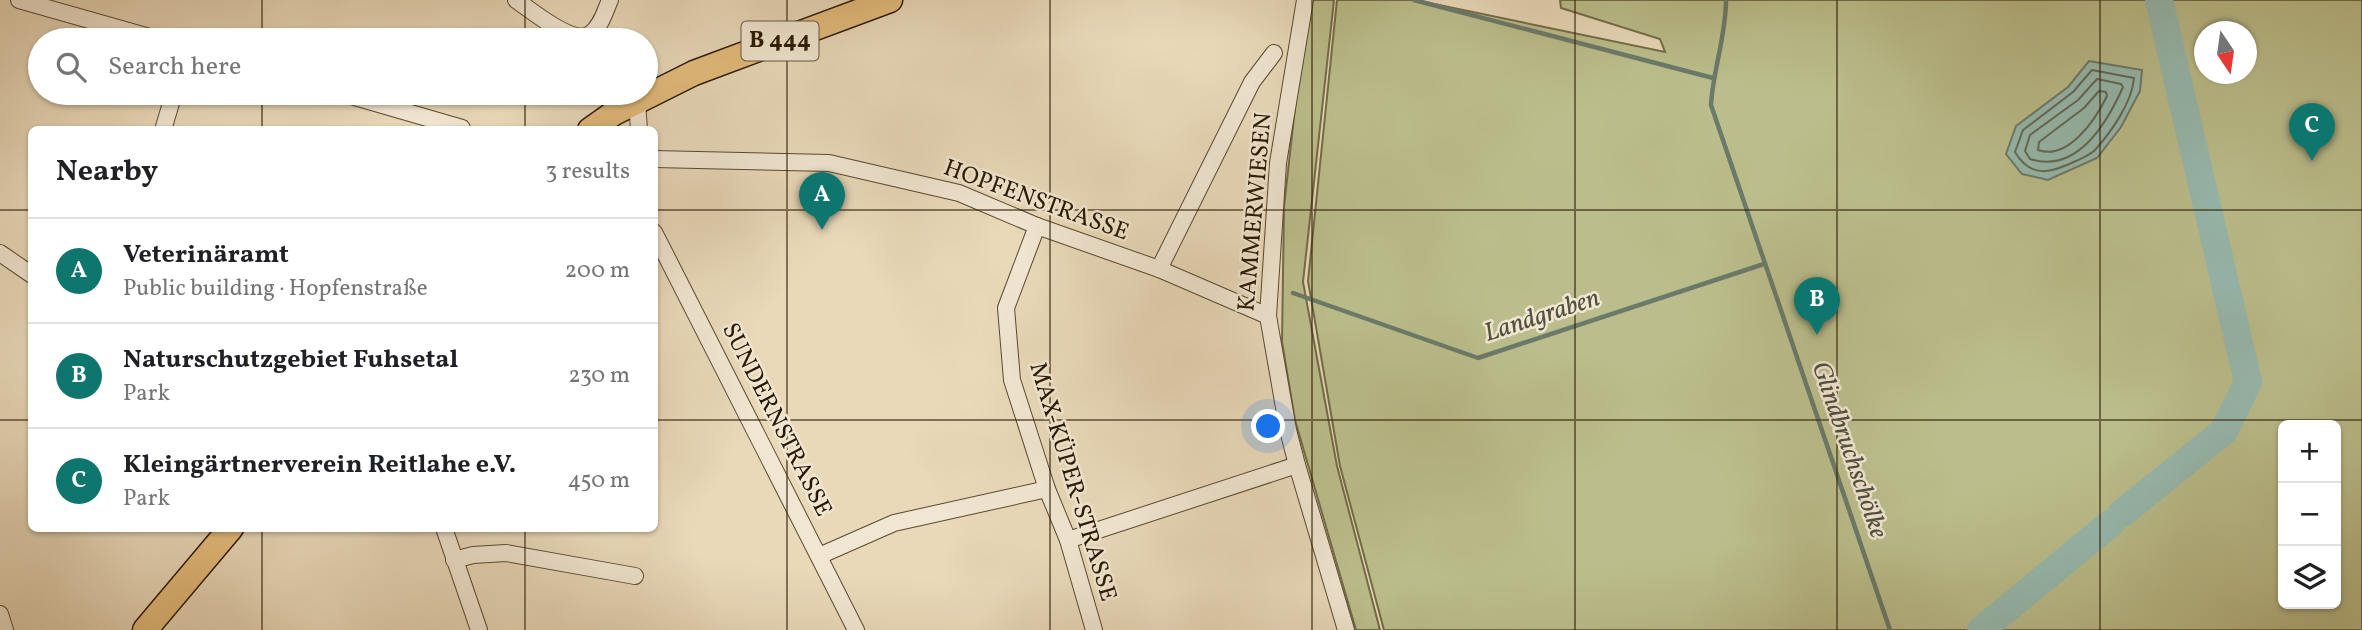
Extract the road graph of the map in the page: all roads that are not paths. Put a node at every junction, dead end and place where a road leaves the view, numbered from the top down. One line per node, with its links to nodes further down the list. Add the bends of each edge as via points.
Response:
1 (19, 0): 6 (street)
2 (516, 0): 7 (street)
3 (610, 0): 8 (street)
4 (890, 0): 10 (main road, B 444, via 719,62)
5 (1305, 0): 25 (street, KAMMERWIESEN, via 1278,163)
6 (118, 28)
7 (557, 28)
8 (595, 28)
9 (1274, 53): 23 (street, KAMMERWIESEN, via 1252,82)
10 (658, 91)
11 (170, 105): 15 (street)
12 (382, 105): 16 (street)
13 (631, 105): 17 (main road, B 444)
14 (637, 105): 18 (street)
15 (164, 126)
16 (455, 126)
17 (597, 126)
18 (639, 126)
19 (658, 159): 20 (street, HOPFENSTRASSE, via 829,163 959,193)
20 (1037, 226): 23 (street, HOPFENSTRASSE); 27 (street, MAX-KÜPER-STRASSE, via 1006,308 1012,380)
21 (658, 240): 31 (street, SUNDERNSTRASSE)
22 (0, 253): 24 (street)
23 (1159, 270): 25 (street, HOPFENSTRASSE)
24 (28, 272)
25 (1268, 316): 26 (street, KAMMERWIESEN)
26 (1297, 465): 30 (street); 40 (street, KAMMERWIESEN)
27 (1047, 489): 30 (street, MAX-KÜPER-STRASSE); 31 (street, via 894,523)
28 (228, 532): 36 (main road)
29 (445, 532): 32 (street)
30 (1068, 540): 39 (street, MAX-KÜPER-STRASSE)
31 (819, 556): 38 (street, SUNDERNSTRASSE)
32 (454, 560): 33 (street, via 506,553); 37 (street)
33 (635, 576)
34 (0, 614): 35 (street)
35 (5, 630)
36 (145, 630)
37 (479, 630)
38 (856, 630)
39 (1094, 630)
40 (1346, 630)

